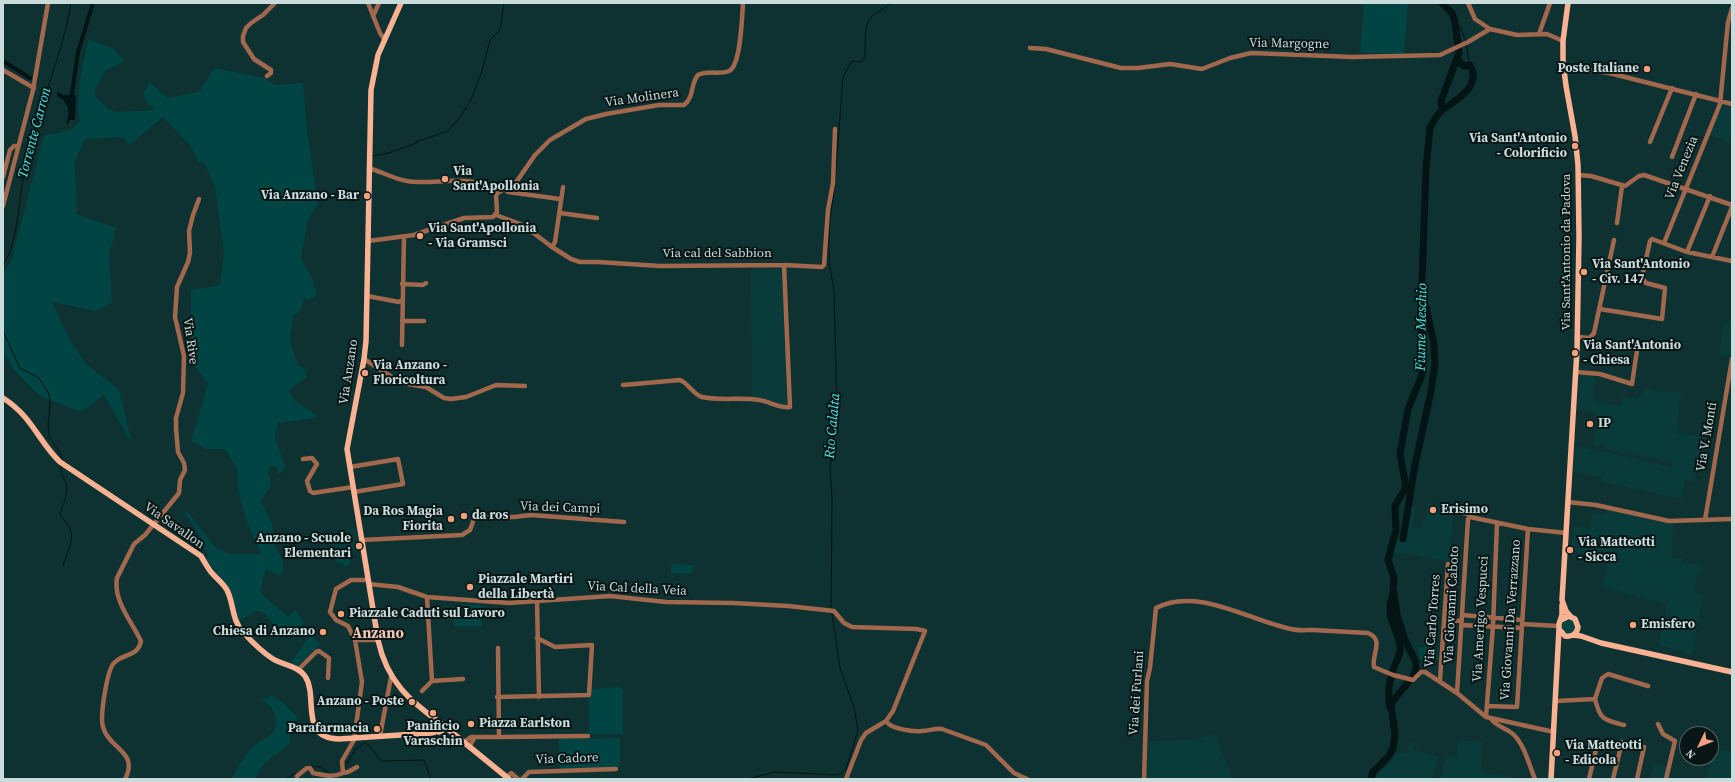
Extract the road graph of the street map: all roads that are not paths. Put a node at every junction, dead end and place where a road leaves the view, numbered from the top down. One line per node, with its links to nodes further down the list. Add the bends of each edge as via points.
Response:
1 (48, 3): 21 (street)
2 (275, 3): 20 (street, via 246,28 243,36 243,42 254,59 271,70)
3 (368, 3): 12 (street)
4 (379, 3): 12 (street)
5 (402, 3): 15 (main road, Via Anzano)
6 (743, 3): 36 (street, Via Molinera, via 738,52 733,68 723,72 698,74 693,83 692,95 684,104 659,105 586,118 546,144 522,175)
7 (1468, 3): 13 (street, via 1475,19)
8 (1550, 3): 14 (street)
9 (1568, 3): 16 (main road, Via Sant'Antonio da Padova)
10 (1732, 8): 11 (street, Via Venezia)
11 (1731, 14): 24 (street, Via Venezia)
12 (373, 16): 15 (street)
13 (1490, 29): 14 (street, via 1517,35); 17 (street, Via Margogne, via 1440,56 1353,57 1250,53 1202,69 1170,64 1121,68 1046,49)
14 (1539, 34): 16 (street, via 1547,34)
15 (384, 39): 30 (main road, Via Anzano, via 376,61 371,90)
16 (1563, 41): 18 (main road, Via Sant'Antonio da Padova)
17 (1030, 48)
18 (1564, 66): 22 (street, via 1609,73); 31 (main road, Via Sant'Antonio da Padova, via 1576,136)
19 (3, 70): 21 (street)
20 (267, 76)
21 (34, 88): 28 (street)
22 (1672, 88): 23 (street); 27 (street)
23 (1696, 94): 24 (street); 29 (street)
24 (1721, 100): 25 (street); 35 (street, Via Venezia)
25 (1732, 104)
26 (834, 129): 55 (street, via 833,183 828,210 824,265)
27 (1650, 142)
28 (18, 146): 32 (street, via 10,150); 41 (street)
29 (1672, 157)
30 (369, 168): 37 (street, via 407,181 473,182 486,186); 49 (main road, Via Anzano)
31 (1579, 176): 33 (street, via 1591,176); 63 (main road, Via Sant'Antonio da Padova)
32 (3, 177)
33 (1622, 186): 35 (street, via 1644,175); 46 (street)
34 (564, 187): 40 (street)
35 (1686, 188): 38 (street); 50 (street, Via Venezia)
36 (504, 189): 37 (street, Via Molinera); 40 (street, via 508,192)
37 (496, 194): 44 (street)
38 (1710, 196): 42 (street); 52 (street)
39 (199, 199): 83 (street, Via Rive, via 189,231 188,262 177,287 175,317 184,356 183,393 176,428 178,452 185,470 180,480 179,493)
40 (561, 201): 43 (street)
41 (3, 206)
42 (1732, 206): 53 (street)
43 (560, 213): 45 (street); 51 (street)
44 (496, 215): 47 (street, via 487,218 464,218); 51 (street, via 523,226)
45 (597, 218)
46 (1617, 223)
47 (404, 237): 49 (street); 57 (street)
48 (1614, 240): 60 (street)
49 (368, 241): 58 (main road, Via Anzano)
50 (1664, 243): 52 (street); 60 (street, via 1650,241 1642,277 1646,283 1665,288 1662,319)
51 (552, 247): 55 (street, Via cal del Sabbion, via 580,262 660,266)
52 (1687, 252): 53 (street)
53 (1712, 257): 54 (street)
54 (1732, 261)
55 (784, 265): 69 (street, Via cal del Sabbion, via 790,407 761,400 703,397 680,380)
56 (426, 283): 57 (street)
57 (402, 284): 59 (street)
58 (367, 296): 59 (street, via 399,302); 66 (main road, Via Anzano)
59 (402, 300): 61 (street)
60 (1600, 309): 63 (street, via 1593,335 1589,338)
61 (402, 321): 62 (street); 65 (street)
62 (424, 321)
63 (1577, 337): 68 (main road, Via Sant'Antonio da Padova)
64 (1638, 344): 68 (street, via 1632,384 1600,374)
65 (402, 345)
66 (364, 359): 70 (street, via 401,383 426,387 444,398 466,396 496,385); 73 (main road, Via Anzano, via 348,441)
67 (1732, 359): 80 (street, Via V. Monti)
68 (1576, 372): 75 (main road, Via Sant'Antonio da Padova)
69 (623, 385)
70 (524, 386)
71 (3, 398): 83 (main road, Via Savallon, via 16,407 62,463)
72 (303, 460): 74 (street, via 312,458 317,464 307,481 310,492)
73 (350, 467): 74 (main road, Via Anzano); 74 (street, via 398,459 403,484)
74 (353, 489): 86 (main road, Via Anzano)
75 (1568, 502): 80 (street, via 1596,504 1666,520); 85 (main road, Via Sant'Antonio da Padova)
76 (1452, 510): 78 (street, via 1468,514)
77 (1732, 512): 79 (street)
78 (1469, 518): 82 (street); 96 (street, Via Giovanni Caboto)
79 (1731, 519): 80 (street)
80 (1705, 520)
81 (624, 522): 86 (street, Via dei Campi, via 531,515 479,517 474,519 470,530 462,535)
82 (1497, 523): 84 (street); 93 (street, Via Amerigo Vespucci)
83 (153, 524): 108 (main road, Via Savallon, via 201,556 208,569 227,591 236,624 243,632 272,658); 145 (street, Via Rive, via 131,549 116,584 124,611 141,641 140,646 131,655 118,659 110,669 102,722 107,737 129,762)
84 (1528, 529): 85 (street); 97 (street, Via Giovanni Da Verrazzano)
85 (1566, 533): 91 (main road, Via Sant'Antonio da Padova)
86 (362, 540): 88 (main road, Via Anzano)
87 (1448, 564): 94 (street, Via Carlo Torres)
88 (368, 582): 89 (street, Via Cal della Veia, via 398,587); 103 (street, Via Cal della Veia, via 350,580 336,589 330,608 333,617 348,626); 104 (main road, Via Anzano)
89 (427, 597): 90 (street, Via Cal della Veia, via 509,603); 114 (street)
90 (537, 601): 102 (street); 125 (street, Via Cal della Veia, via 610,596 666,602 788,606 831,611 852,627 923,630 893,711)
91 (1562, 601): 92 (main road); 95 (main road, Via Sant'Antonio da Padova)
92 (1571, 617): 95 (main road, via 1566,616); 99 (main road, via 1577,621)
93 (1493, 618): 96 (street); 97 (street); 98 (street, Via Amerigo Vespucci)
94 (1444, 620): 96 (street); 113 (street, Via Carlo Torres)
95 (1561, 620): 100 (main road)
96 (1462, 621): 98 (street); 117 (street, Via Giovanni Caboto)
97 (1522, 624): 98 (street); 100 (street); 122 (street, Via Giovanni Da Verrazzano, via 1517,707)
98 (1493, 626): 122 (street, Via Amerigo Vespucci)
99 (1578, 627): 101 (main road, via 1577,632); 105 (main road, via 1585,635)
100 (1559, 628): 101 (main road, via 1562,634); 107 (main road)
101 (1571, 636): 105 (main road); 107 (main road, via 1563,642)
102 (537, 638): 118 (street); 118 (street, via 556,647 592,645 588,695)
103 (355, 640): 104 (street); 134 (street, via 362,682)
104 (378, 640): 110 (main road, Via Anzano)
105 (1596, 641): 109 (main road)
106 (498, 648): 119 (street)
107 (1559, 651): 121 (main road)
108 (298, 670): 111 (street, via 319,651 329,658); 134 (main road, via 306,677 312,719 317,730 327,737)
109 (1732, 672)
110 (391, 677): 128 (main road, Via Anzano, via 404,693 432,716); 130 (street)
111 (328, 678)
112 (463, 679): 114 (street)
113 (1440, 680): 117 (street); 150 (street, Via dei Furlani, via 1425,672 1411,679 1374,667 1377,642 1368,633 1292,630 1220,607 1188,601 1166,604 1156,608 1147,681)
114 (432, 681): 116 (street)
115 (1648, 686): 120 (street, via 1608,674 1602,678)
116 (422, 690)
117 (1457, 693): 123 (street)
118 (539, 696): 119 (street)
119 (497, 697): 133 (street)
120 (1595, 699): 121 (street); 126 (street, via 1598,712 1603,719)
121 (1556, 701): 129 (main road)
122 (1487, 706): 123 (street, Via Amerigo Vespucci)
123 (1486, 717): 124 (street)
124 (1491, 719): 129 (street); 151 (street, via 1521,743)
125 (886, 721): 148 (street, via 866,733); 149 (street, via 892,727 922,731 942,729 986,745 1014,773)
126 (1624, 724)
127 (1658, 724): 156 (street, via 1664,734 1675,740)
128 (439, 727): 130 (main road, via 427,734); 136 (main road)
129 (1554, 732): 152 (main road)
130 (380, 736): 134 (main road)
131 (588, 736): 133 (street)
132 (475, 737): 133 (street); 136 (street); 138 (street)
133 (499, 737)
134 (354, 738): 142 (street, via 342,761)
135 (1598, 741): 153 (street)
136 (464, 742): 138 (main road)
137 (1622, 742): 154 (street)
138 (469, 747): 144 (main road)
139 (1644, 748): 155 (street)
140 (357, 767): 142 (street)
141 (616, 769): 147 (street, Via Cadore, via 529,772)
142 (343, 773): 143 (street, via 335,777 328,776 314,773 308,768)
143 (297, 776)
144 (508, 778): 146 (street, via 511,773)
145 (125, 779)
146 (518, 779)
147 (522, 779)
148 (846, 779)
149 (1027, 779)
150 (1144, 779)
151 (1535, 779)
152 (1551, 779)
153 (1589, 779)
154 (1613, 779)
155 (1637, 779)
156 (1666, 779)

